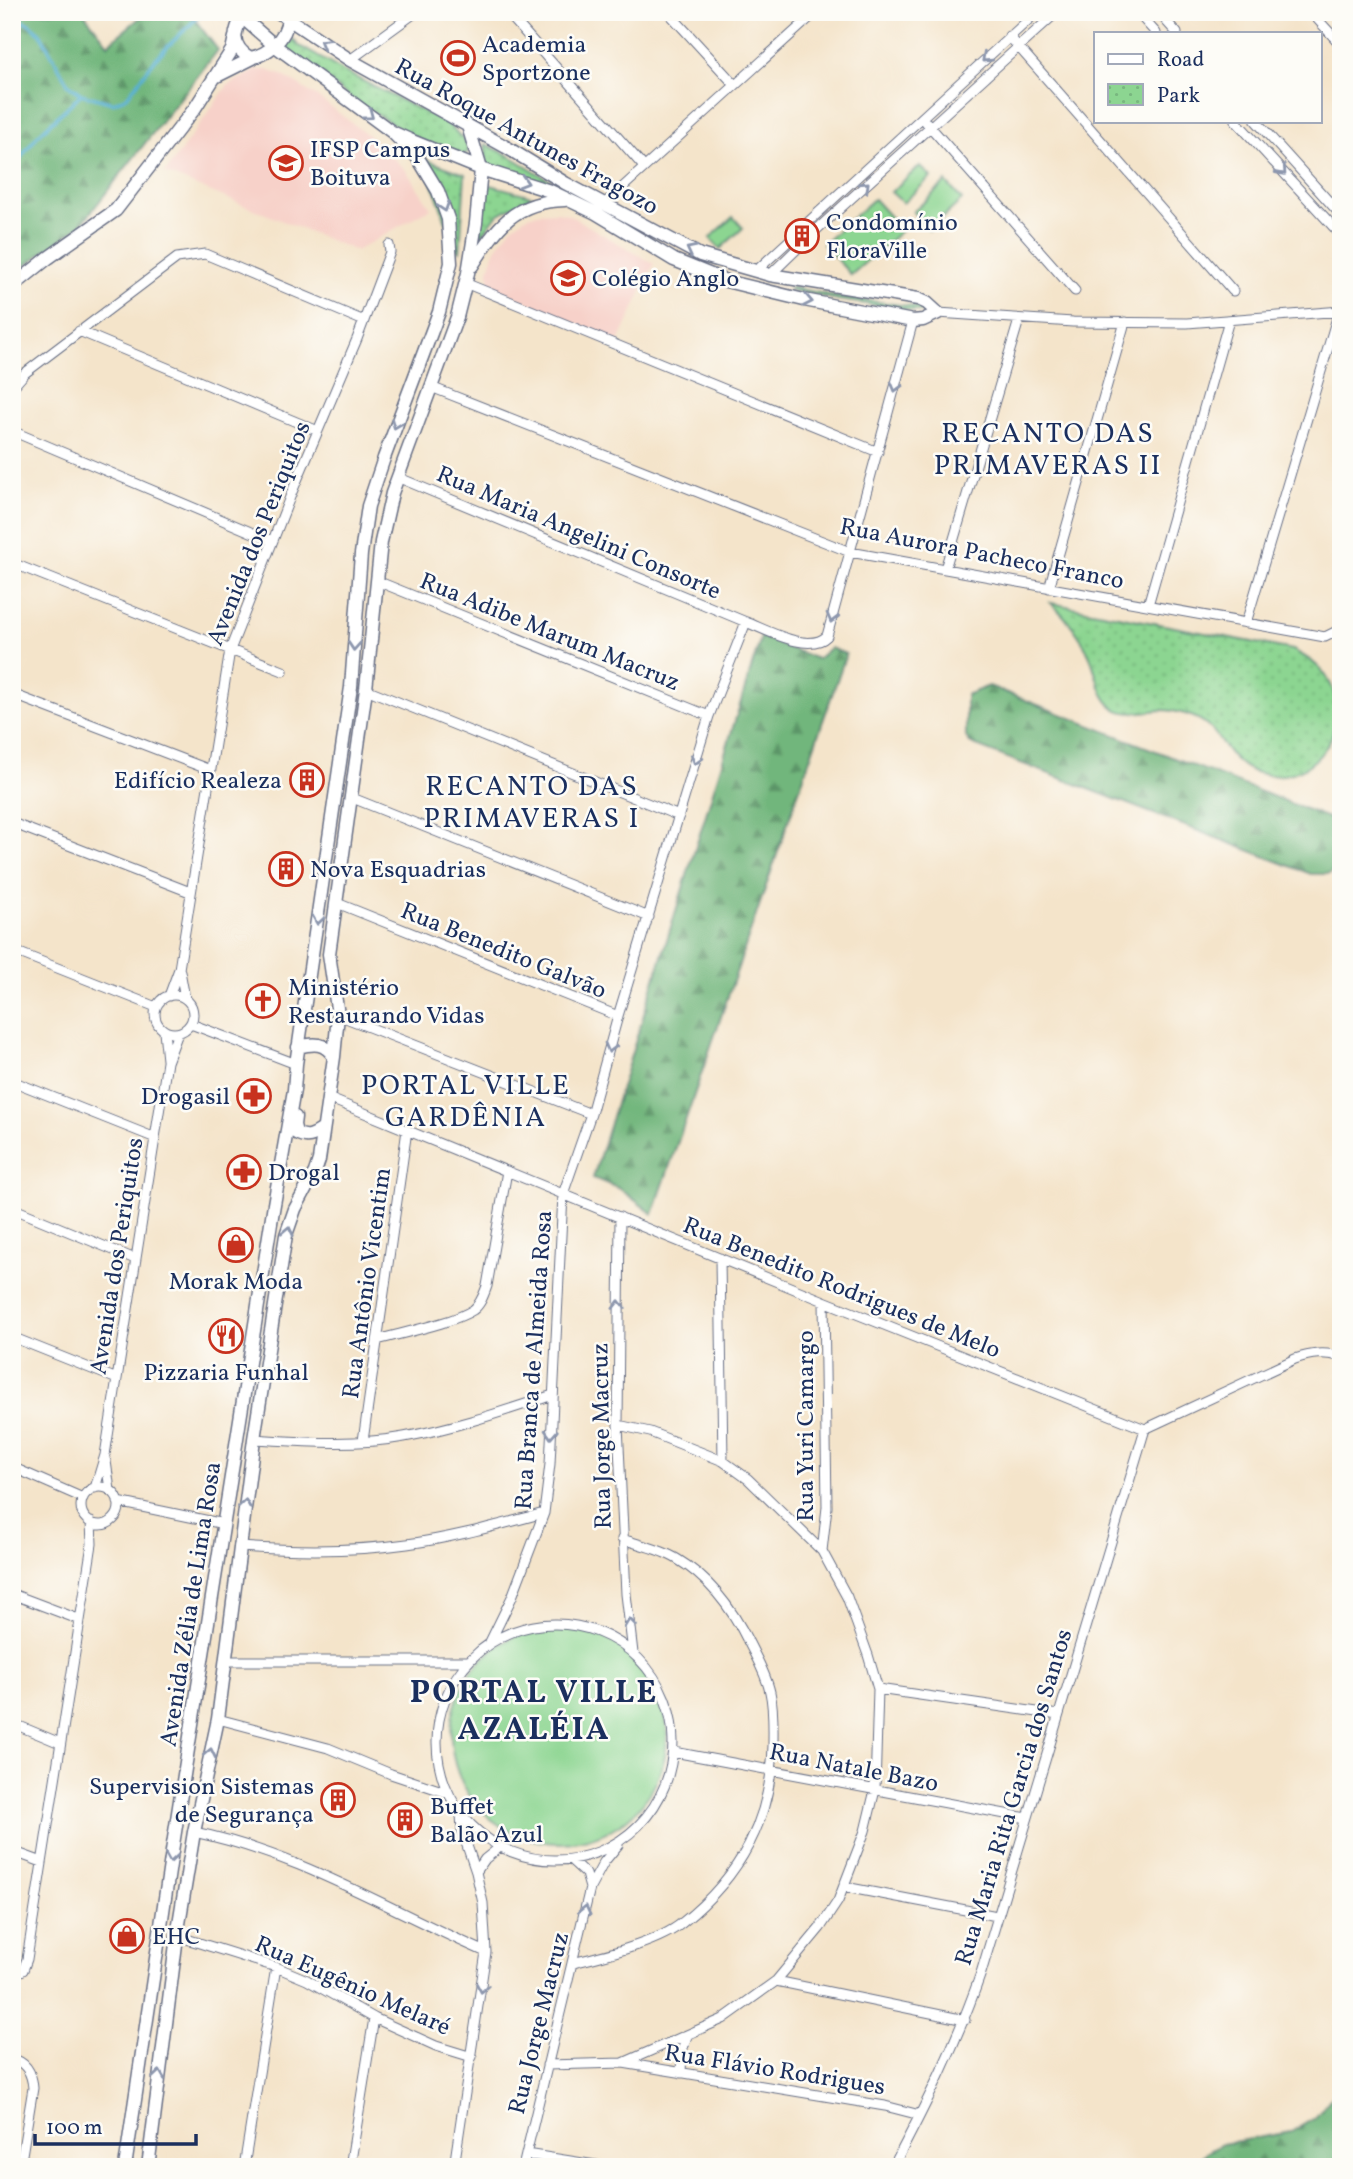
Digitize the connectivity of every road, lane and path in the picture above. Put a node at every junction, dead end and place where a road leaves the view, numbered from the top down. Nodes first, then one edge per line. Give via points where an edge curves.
1 (416, 12) edge
2 (507, 12) edge
3 (668, 12) edge
4 (816, 12) edge
5 (1037, 12) edge
6 (1057, 12) edge
7 (1137, 12) edge
8 (1158, 12) edge
9 (1311, 12) edge
10 (241, 14) edge
11 (283, 16) edge
12 (1155, 32) edge
13 (1176, 32) edge
14 (1009, 36) junction
15 (235, 37) junction
16 (274, 45) junction
17 (1341, 46) edge
18 (1020, 47) junction
19 (253, 58) junction
20 (351, 60) junction
21 (215, 78) junction
22 (735, 85) junction
23 (922, 118) junction
24 (1237, 122) edge
25 (1255, 122) edge
26 (1257, 122) edge
27 (468, 126) junction
28 (930, 126) junction
29 (1246, 131) junction
30 (392, 132) junction
31 (644, 167) junction
32 (481, 169) junction
33 (569, 200) junction
34 (831, 202) junction
35 (600, 209) junction
36 (838, 210) junction
37 (1341, 215) edge
38 (806, 224) tunnel mouth
39 (814, 232) tunnel mouth
40 (1341, 236) edge
41 (389, 245) dead end
42 (762, 275) junction
43 (467, 278) junction
44 (742, 284) junction
45 (12, 287) edge
46 (1076, 291) dead end
47 (1233, 291) dead end
48 (775, 293) junction
49 (1340, 311) edge
50 (938, 313) junction
51 (1019, 320) junction
52 (1229, 320) junction
53 (364, 321) junction
54 (913, 321) junction
55 (1125, 322) junction
56 (79, 331) junction
57 (430, 387) junction
58 (12, 388) edge
59 (12, 431) edge
60 (318, 431) junction
61 (878, 453) junction
62 (397, 477) junction
63 (272, 541) junction
64 (850, 552) junction
65 (12, 563) edge
66 (946, 569) junction
67 (377, 582) junction
68 (1049, 588) junction
69 (1148, 606) junction
70 (746, 622) junction
71 (1245, 623) junction
72 (1341, 629) edge
73 (230, 650) junction
74 (283, 671) dead end
75 (366, 689) junction
76 (12, 694) edge
77 (709, 716) junction
78 (210, 770) junction
79 (350, 797) junction
80 (678, 816) junction
81 (12, 823) edge
82 (190, 892) junction
83 (337, 903) junction
84 (649, 917) junction
85 (12, 950) edge
86 (179, 969) junction
87 (169, 996) junction
88 (185, 998) junction
89 (156, 1007) junction
90 (338, 1014) junction
91 (618, 1016) junction
92 (191, 1024) junction
93 (164, 1031) junction
94 (178, 1033) junction
95 (298, 1047) junction
96 (334, 1057) junction
97 (167, 1062) junction
98 (296, 1064) junction
99 (12, 1081) edge
100 (294, 1090) junction
101 (328, 1098) junction
102 (591, 1115) junction
103 (323, 1129) junction
104 (407, 1130) junction
105 (153, 1137) junction
106 (507, 1171) junction
107 (563, 1194) junction
108 (12, 1208) edge
109 (620, 1217) junction
110 (720, 1258) junction
111 (135, 1259) junction
112 (824, 1301) junction
113 (12, 1337) edge
114 (377, 1340) junction
115 (1341, 1357) edge
116 (117, 1379) junction
117 (553, 1395) junction
118 (618, 1425) junction
119 (1145, 1429) junction
120 (254, 1439) junction
121 (363, 1441) junction
122 (105, 1455) junction
123 (723, 1461) junction
124 (12, 1467) edge
125 (95, 1488) junction
126 (110, 1490) junction
127 (83, 1498) junction
128 (118, 1502) junction
129 (544, 1513) junction
130 (90, 1522) junction
131 (101, 1524) junction
132 (224, 1524) junction
133 (622, 1539) junction
134 (92, 1544) junction
135 (239, 1547) junction
136 (822, 1551) junction
137 (12, 1594) edge
138 (78, 1619) junction
139 (521, 1629) joint
140 (489, 1644) junction
141 (633, 1653) junction
142 (225, 1661) junction
143 (469, 1661) junction
144 (877, 1689) junction
145 (1058, 1715) junction
146 (218, 1719) junction
147 (12, 1723) edge
148 (61, 1743) junction
149 (674, 1752) junction
150 (772, 1771) junction
151 (875, 1790) junction
152 (448, 1793) junction
153 (461, 1814) junction
154 (1027, 1818) junction
155 (194, 1832) junction
156 (621, 1841) junction
157 (500, 1847) junction
158 (12, 1851) edge
159 (571, 1860) junction
160 (42, 1862) junction
161 (476, 1872) junction
162 (845, 1887) junction
163 (590, 1888) junction
164 (997, 1916) junction
165 (177, 1936) junction
166 (486, 1952) junction
167 (573, 1963) junction
168 (276, 1967) junction
169 (14, 1976) edge
170 (776, 1981) junction
171 (374, 2018) junction
172 (964, 2020) junction
173 (687, 2036) junction
174 (472, 2057) junction
175 (15, 2060) edge
176 (622, 2063) junction
177 (547, 2065) junction
178 (681, 2074) junction
179 (920, 2115) junction
180 (526, 2154) junction
181 (18, 2161) edge
182 (125, 2167) edge
183 (148, 2167) edge
184 (244, 2167) edge
185 (350, 2167) edge
186 (454, 2167) edge
187 (523, 2167) edge
188 (608, 2167) edge
189 (893, 2167) edge

1 - 20 street
2 - 31 street
3 - 22 street
4 - 22 street
5 - 14 street
6 - 18 street
7 - 12 street
8 - 13 street
9 - 17 street
10 - 15 main road
10 - 16 main road, Rua Roque Antunes Fragozo
11 - 16 main road via 285,33
20 -> 11 main road, Rua Roque Antunes Fragozo
14 - 18 street
14 -> 23 street
15 - 19 main road via 241,52
15 - 21 main road
16 - 19 main road
16 -> 30 main road, Rua Roque Antunes Fragozo
18 - 28 street
18 - 47 street
19 - 21 main road
20 - 27 main road, Rua Roque Antunes Fragozo
21 - 45 main road via 116,210
22 - 31 street
23 - 28 street
23 - 34 street
24 - 29 street
25 - 29 street
26 - 37 street
27 - 32 main road, Avenida Zélia de Lima Rosa
27 - 35 main road, Rua Roque Antunes Fragozo
36 -> 28 street
28 - 46 street
29 -> 40 street
30 - 32 main road, Rua Roque Antunes Fragozo
30 -> 95 main road, Avenida Zélia de Lima Rosa via 418,158 436,186 448,219 451,262 439,312 368,506 351,687
31 - 35 street
32 -> 33 main road, Rua Roque Antunes Fragozo
32 - 43 main road, Avenida Zélia de Lima Rosa
33 - 35 main road, Rua Roque Antunes Fragozo
33 - 43 main road, Avenida Zélia de Lima Rosa via 543,201 514,214 492,236
34 - 36 street
34 - 38 street
42 -> 35 main road, Rua Roque Antunes Fragozo via 700,255
35 - 44 main road, Rua Roque Antunes Fragozo via 674,260
36 - 39 street
41 - 53 street, Avenida dos Periquitos
42 - 42 street via 799,246 791,238
42 - 44 main road, Rua Roque Antunes Fragozo
42 - 48 main road, Rua Roque Antunes Fragozo
42 - 50 main road via 918,299
43 - 57 main road, Avenida Zélia de Lima Rosa
43 - 61 street
44 - 48 main road, Rua Roque Antunes Fragozo
48 -> 54 main road, Rua Roque Antunes Fragozo
49 - 52 street, Rua Roque Antunes Fragozo
49 - 71 street
50 - 51 street, Rua Roque Antunes Fragozo
50 - 54 main road, Rua Roque Antunes Fragozo
51 - 55 street, Rua Roque Antunes Fragozo
51 - 66 street
52 - 55 street, Rua Roque Antunes Fragozo
52 - 69 street
53 - 56 street via 205,254 177,258
53 - 60 street, Avenida dos Periquitos
54 -> 61 street
55 - 68 street
56 - 58 street
56 - 60 street
57 - 62 main road, Avenida Zélia de Lima Rosa
57 - 64 street, Rua Aurora Pacheco Franco
59 - 63 street
60 - 63 street, Avenida dos Periquitos
61 - 64 street
62 - 67 main road, Avenida Zélia de Lima Rosa via 380,542
62 - 70 street, Rua Maria Angelini Consorte
63 - 73 street, Avenida dos Periquitos
64 - 66 street, Rua Aurora Pacheco Franco
64 -> 70 street, Rua Maria Angelini Consorte via 823,640 802,643
65 - 73 street
66 - 68 street, Rua Aurora Pacheco Franco
67 - 75 main road, Avenida Zélia de Lima Rosa
67 - 77 street, Rua Adibe Marum Macruz
68 - 69 street, Rua Aurora Pacheco Franco
69 - 71 street, Rua Aurora Pacheco Franco
70 - 77 street, Rua Branca de Almeida Rosa
71 - 72 street, Rua Aurora Pacheco Franco via 1325,637
73 - 74 street
73 - 78 street, Avenida dos Periquitos
75 - 79 main road, Avenida Zélia de Lima Rosa
75 - 80 street
76 - 78 street
77 -> 80 street, Rua Branca de Almeida Rosa
78 - 82 street, Avenida dos Periquitos
79 - 83 main road, Avenida Zélia de Lima Rosa
79 - 84 street
80 - 84 street, Rua Branca de Almeida Rosa
81 - 82 street
82 - 86 street, Avenida dos Periquitos
83 - 90 main road, Avenida Zélia de Lima Rosa via 329,954
83 - 91 street, Rua Benedito Galvão
84 - 91 street, Rua Branca de Almeida Rosa
85 - 89 street
86 - 87 street
86 - 88 street
87 - 88 street
87 - 89 street
88 - 92 street via 192,1007
89 - 93 street via 156,1020
90 - 96 main road, Avenida Zélia de Lima Rosa
90 - 102 street
91 -> 102 street, Rua Branca de Almeida Rosa
92 - 94 street
92 - 98 street
93 - 94 street
93 - 97 street
94 - 97 street
95 - 96 main road via 323,1045
95 - 98 main road, Avenida Zélia de Lima Rosa
96 - 101 main road, Avenida Zélia de Lima Rosa
97 - 105 street, Avenida dos Periquitos
98 - 100 main road, Avenida Zélia de Lima Rosa
99 - 105 street
100 - 103 main road, Avenida Zélia de Lima Rosa via 296,1133 308,1137
100 - 132 main road, Avenida Zélia de Lima Rosa
101 - 103 main road, Avenida Zélia de Lima Rosa
101 - 104 street, Rua Benedito Rodrigues de Melo
102 - 107 street, Rua Branca de Almeida Rosa
120 -> 103 main road, Avenida Zélia de Lima Rosa via 286,1235 315,1172
104 - 106 street, Rua Benedito Rodrigues de Melo
104 - 114 street, Rua Antônio Vicentim
105 - 111 street, Avenida dos Periquitos
106 - 107 street, Rua Benedito Rodrigues de Melo
106 - 114 street via 481,1301 473,1310 440,1323
107 - 109 street, Rua Benedito Rodrigues de Melo
107 - 117 street, Rua Branca de Almeida Rosa
108 - 111 street
109 - 110 street, Rua Benedito Rodrigues de Melo
118 -> 109 street, Rua Jorge Macruz
110 - 112 street, Rua Benedito Rodrigues de Melo
110 - 123 street
111 - 116 street, Avenida dos Periquitos
112 - 119 street, Rua Benedito Rodrigues de Melo
112 - 136 street, Rua Yuri Camargo via 827,1507
113 - 116 street
114 - 121 street, Rua Antônio Vicentim
115 - 119 street via 1328,1353 1295,1359
116 - 122 street, Avenida dos Periquitos
117 - 121 street via 471,1421
117 -> 129 street, Rua Branca de Almeida Rosa
118 - 123 street via 650,1432
118 - 133 street, Rua Jorge Macruz
119 - 145 street, Rua Maria Rita Garcia dos Santos
120 - 121 street
135 -> 120 main road, Avenida Zélia de Lima Rosa
122 - 125 street
122 - 126 street
123 - 136 street
124 - 127 street
125 - 126 street
125 - 127 street
126 - 128 street
127 - 130 street via 82,1509
128 - 131 street via 117,1514
128 - 132 street
129 - 135 street via 406,1545 349,1550
129 - 140 street, Rua Branca de Almeida Rosa
130 - 131 street
130 - 134 street
131 - 134 street
132 -> 182 main road, Avenida Zélia de Lima Rosa
141 -> 133 street, Rua Jorge Macruz
133 - 150 street via 677,1558 711,1585 741,1626 771,1693
134 - 138 street
135 - 142 main road, Avenida Zélia de Lima Rosa
136 - 144 street via 847,1597
137 - 138 street
138 - 148 street
139 - 140 street, Rua Branca de Almeida Rosa
139 - 141 street, Rua Jorge Macruz via 550,1624 580,1627 608,1636
140 - 143 street, Rua Branca de Almeida Rosa
141 - 149 street, Rua Jorge Macruz via 665,1698
142 - 143 street
142 - 146 main road, Avenida Zélia de Lima Rosa
143 - 152 street, Rua Branca de Almeida Rosa via 443,1704 436,1737
144 - 145 street
144 - 151 street
145 - 154 street, Rua Maria Rita Garcia dos Santos
146 - 152 street via 328,1748
155 -> 146 main road, Avenida Zélia de Lima Rosa
147 - 148 street
148 - 160 street
149 - 150 street, Rua Natale Bazo
149 - 156 street, Rua Jorge Macruz via 666,1787 648,1817
150 - 151 street, Rua Natale Bazo
150 - 167 street via 758,1828 746,1854 717,1891 680,1925 636,1945
151 - 154 street, Rua Natale Bazo
151 - 162 street
152 - 153 street, Rua Branca de Almeida Rosa
153 - 157 street, Rua Branca de Almeida Rosa
153 - 161 street, Rua Branca de Almeida Rosa
154 - 164 street, Rua Maria Rita Garcia dos Santos
155 - 165 main road, Avenida Zélia de Lima Rosa
155 - 166 street via 294,1861
156 - 159 street, Rua Jorge Macruz
156 - 163 street, Rua Jorge Macruz
157 - 159 street via 534,1859
157 - 161 street
158 - 160 street
159 - 163 street via 586,1874
160 - 169 street via 27,1959 23,1970
161 - 166 street, Rua Branca de Almeida Rosa
162 - 164 street
162 - 170 street via 820,1928
167 -> 163 street, Rua Jorge Macruz
164 - 172 street, Rua Maria Rita Garcia dos Santos
165 - 168 street, Rua Eugênio Melaré
183 -> 165 main road, Avenida Zélia de Lima Rosa
166 -> 174 street, Rua Branca de Almeida Rosa
167 - 177 street, Rua Jorge Macruz
168 - 171 street, Rua Eugênio Melaré
168 - 184 street
170 - 172 street
170 - 173 street via 723,2019
171 - 174 street, Rua Eugênio Melaré
171 - 185 street
172 - 179 street, Rua Maria Rita Garcia dos Santos
173 - 176 street
173 - 178 street
174 - 186 street, Rua Branca de Almeida Rosa
175 - 181 street via 27,2067 33,2088
176 - 177 street
176 - 178 street, Rua Flávio Rodrigues
177 - 180 street, Rua Jorge Macruz
178 - 179 street, Rua Flávio Rodrigues
179 - 189 street, Rua Maria Rita Garcia dos Santos
180 - 187 street, Rua Jorge Macruz
180 - 188 street

